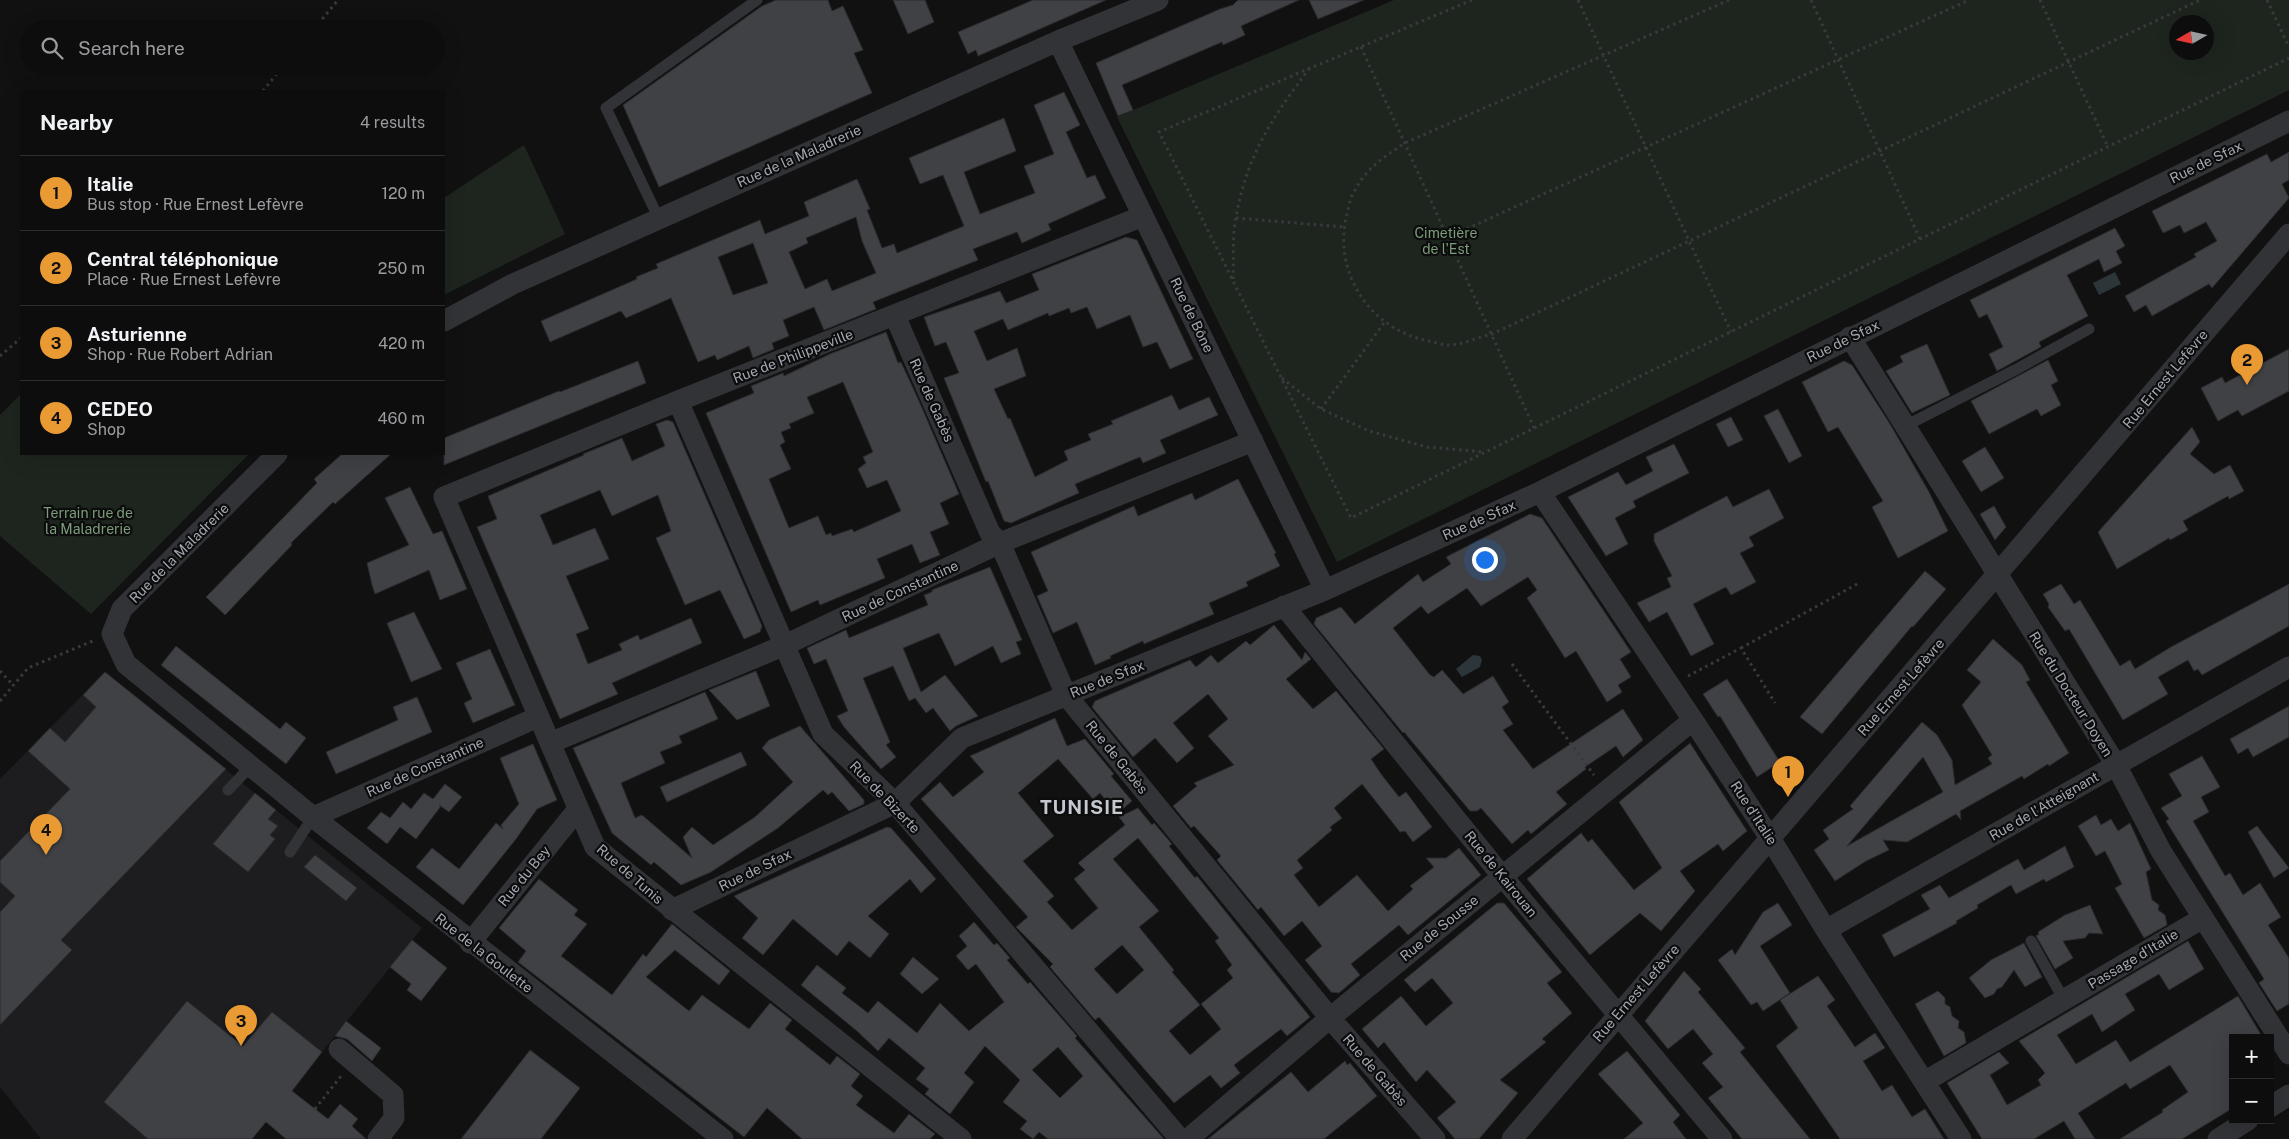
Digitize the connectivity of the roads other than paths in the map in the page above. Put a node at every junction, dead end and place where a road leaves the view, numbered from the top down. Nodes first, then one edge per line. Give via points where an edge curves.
1 (757, 0) edge
2 (1158, 0) edge
3 (1058, 41) junction
4 (2289, 121) edge
5 (1143, 216) junction
6 (659, 219) junction
7 (2289, 234) edge
8 (895, 316) junction
9 (445, 320) edge
10 (2089, 329) dead end
11 (1850, 337) junction
12 (678, 402) junction
13 (1905, 426) junction
14 (1252, 441) junction
15 (275, 455) edge
16 (1540, 492) junction
17 (444, 497) joint
18 (1000, 543) junction
19 (1998, 575) junction
20 (1325, 590) junction
21 (1284, 606) junction
22 (785, 645) junction
23 (126, 664) joint
24 (2289, 667) edge
25 (1066, 695) junction
26 (538, 717) junction
27 (1693, 720) junction
28 (550, 744) junction
29 (250, 766) junction
30 (2116, 766) junction
31 (228, 790) dead end
32 (895, 803) junction
33 (578, 809) junction
34 (312, 818) junction
35 (1770, 838) junction
36 (290, 852) dead end
37 (1502, 876) junction
38 (672, 910) junction
39 (2203, 918) junction
40 (1826, 930) junction
41 (2030, 941) dead end
42 (470, 943) junction
43 (2064, 1000) junction
44 (1618, 1014) junction
45 (1330, 1018) junction
46 (339, 1049) dead end
47 (2289, 1054) edge
48 (1924, 1082) junction
49 (2289, 1095) edge
50 (2274, 1104) edge
51 (2242, 1124) edge
52 (720, 1138) edge
53 (378, 1139) edge
54 (962, 1139) edge
55 (1180, 1139) edge
56 (1188, 1139) edge
57 (1435, 1139) edge
58 (1512, 1139) edge
59 (1722, 1139) edge
60 (1961, 1139) edge
61 (2218, 1139) edge

1 - 6 lane via 606,108
2 - 3 street, Rue de la Maladrerie
3 - 5 street, Rue de Bône
3 - 6 street, Rue de la Maladrerie
4 - 11 street, Rue de Sfax
5 - 8 street, Rue de Philippeville
5 - 14 street, Rue de Bône
6 - 9 street, Rue de la Maladrerie via 513,284
7 - 19 street, Rue Ernest Lefèvre
8 - 12 street, Rue de Philippeville
8 - 18 street, Rue de Gabès via 990,533
10 - 13 lane
11 - 13 street, Rue du Docteur Doyen
11 - 16 street, Rue de Sfax
12 - 17 street, Rue de Philippeville
12 - 22 street, Rue de Bizerte
13 - 19 street, Rue du Docteur Doyen
14 - 18 street, Rue de Constantine
14 - 20 street, Rue de Bône
15 - 23 street, Rue de la Maladrerie via 122,609 112,634
16 - 20 street, Rue de Sfax
16 - 27 street, Rue d'Italie
17 - 26 street, Rue de Tunis
18 - 22 street, Rue de Constantine
18 - 25 street, Rue de Gabès
19 - 30 street, Rue du Docteur Doyen
19 - 35 street, Rue Ernest Lefèvre
20 - 21 street, Rue de Sfax
21 - 25 street, Rue de Sfax
21 - 37 street, Rue de Kairouan
22 - 28 street, Rue de Constantine
22 - 32 street, Rue de Bizerte via 823,734
23 - 29 street, Rue de la Goulette
24 - 30 street, Rue de l'Atteignant
25 - 32 street, Rue de Sfax via 962,738
25 - 45 street, Rue de Gabès
26 - 28 street, Rue de Tunis
26 - 34 street, Rue de Constantine
27 - 35 street, Rue d'Italie
27 - 37 street, Rue de Sousse
28 - 33 street, Rue de Tunis
29 - 31 lane
29 - 34 street, Rue de la Goulette
30 - 39 street, Rue du Docteur Doyen via 2161,851
30 - 40 street, Rue de l'Atteignant
32 - 38 street, Rue de Sfax
32 - 55 street, Rue de Bizerte
33 - 38 street, Rue de Tunis via 595,848
33 - 42 street, Rue du Bey
34 - 36 lane
34 - 42 street, Rue de la Goulette
35 - 40 street, Rue d'Italie
35 - 44 street, Rue Ernest Lefèvre
37 - 44 street, Rue de Kairouan
37 - 45 street, Rue de Sousse
38 - 54 street, Rue de Tunis
39 - 43 street, Passage d'Italie
39 - 47 street, Rue du Docteur Doyen
40 - 48 street, Rue d'Italie
41 - 43 lane
42 - 52 street, Rue de la Goulette
43 - 48 street, Passage d'Italie
44 - 58 street, Rue Ernest Lefèvre
44 - 59 street, Rue de Kairouan
45 - 56 street, Rue de Sousse
45 - 57 street, Rue de Gabès
46 - 53 street via 393,1095 394,1118
48 - 60 street, Rue d'Italie
49 - 50 street
51 - 61 street

